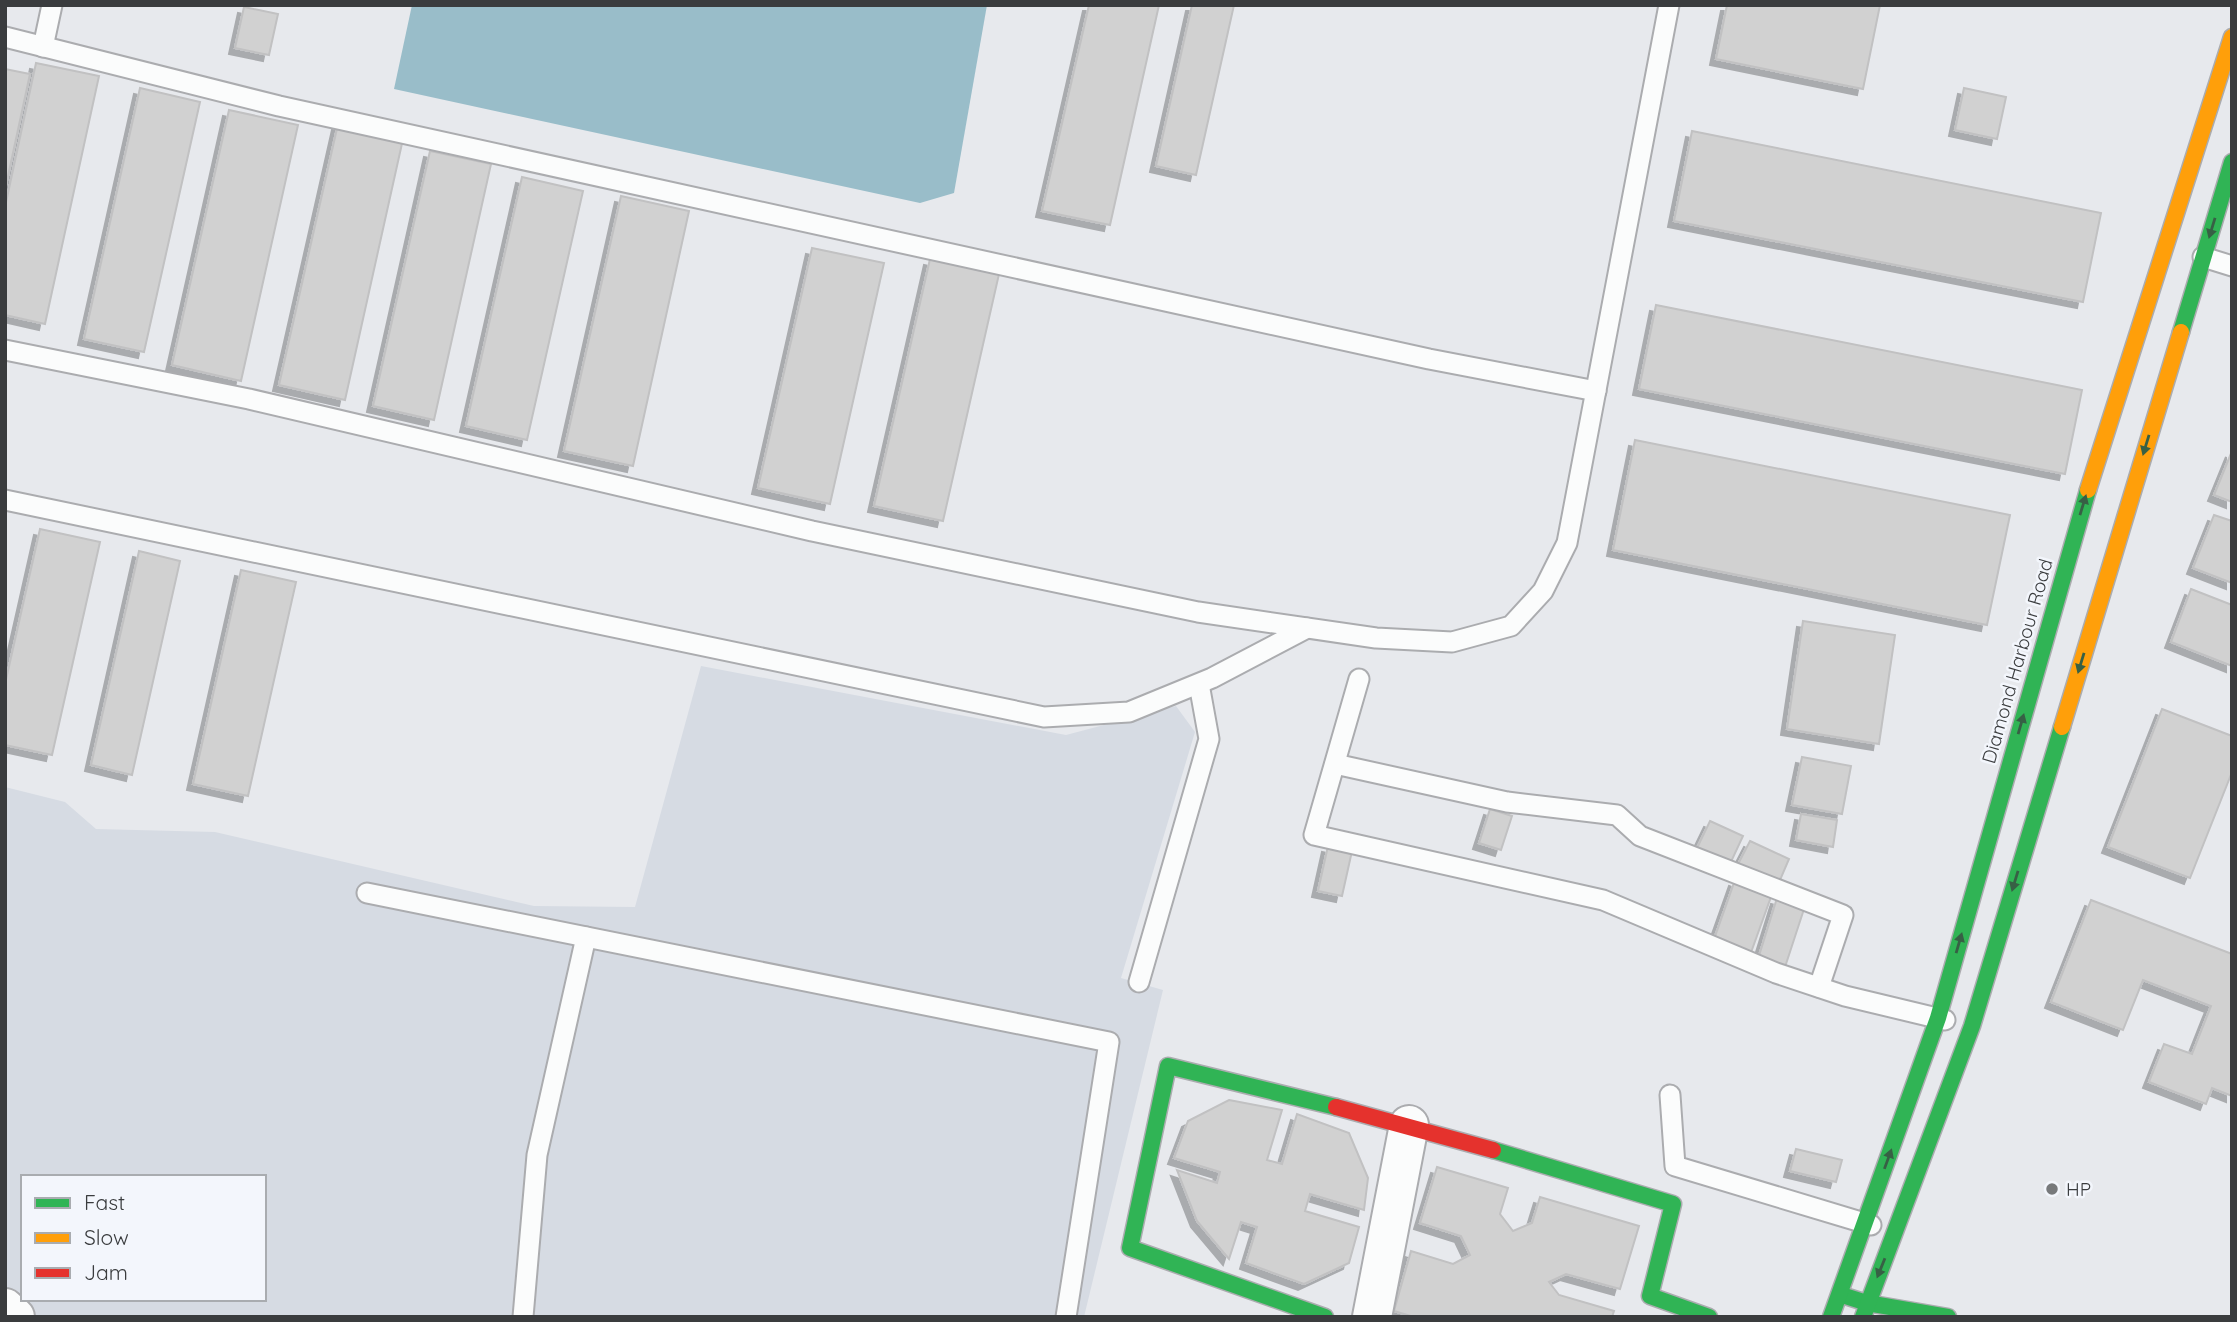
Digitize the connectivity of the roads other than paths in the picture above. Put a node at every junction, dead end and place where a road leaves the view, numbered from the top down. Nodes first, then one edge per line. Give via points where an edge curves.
1 (52, 5) edge
2 (1669, 5) edge
3 (5, 37) edge
4 (2232, 37) edge
5 (43, 47) junction
6 (2232, 162) edge
7 (2203, 257) junction
8 (2232, 266) edge
9 (5, 350) edge
10 (1596, 391) junction
11 (5, 500) edge
12 (1307, 628) junction
13 (1359, 679) dead end
14 (1199, 684) junction
15 (1335, 764) junction
16 (367, 893) dead end
17 (586, 937) junction
18 (1139, 982) dead end
19 (1819, 988) junction
20 (1938, 1018) junction
21 (1972, 1026) junction
22 (1670, 1095) dead end
23 (1409, 1125) junction
24 (1865, 1223) junction
25 (1895, 1232) junction
26 (1839, 1294) junction
27 (5, 1308) edge
28 (1865, 1310) edge
29 (15, 1317) edge
30 (523, 1317) edge
31 (1066, 1317) edge
32 (1325, 1317) edge
33 (1372, 1317) edge
34 (1709, 1317) edge
35 (1831, 1317) edge
36 (1948, 1317) edge

1 - 5 lane
2 - 10 lane
3 - 5 lane
20 -> 4 main road, Diamond Harbour Road via 2080,514
5 - 10 lane via 279,106 1429,359
6 -> 7 main road
7 - 8 lane
7 -> 21 main road
9 - 12 lane via 249,399 812,531 1198,612
10 - 12 lane via 1567,543 1543,591 1511,626 1452,642
11 - 14 lane via 1044,717 1129,712
12 - 14 lane
13 - 15 lane
14 - 18 lane via 1209,739
15 - 19 lane via 1314,835 1603,900
15 - 19 lane via 1507,802 1616,815 1640,836 1843,915
16 - 17 lane
17 - 30 lane via 537,1155
17 - 31 lane via 1109,1042
19 - 20 lane
20 - 21 lane
24 -> 20 main road, Diamond Harbour Road
21 - 25 main road
22 - 24 lane via 1675,1166
23 - 32 main road via 1168,1066 1130,1248
23 - 33 street
23 - 34 main road via 1673,1204 1650,1296
24 - 25 lane
24 - 26 main road, Diamond Harbour Road
25 -> 28 main road
26 - 28 main road
26 - 35 main road, Diamond Harbour Road
27 - 29 street
28 - 36 main road

